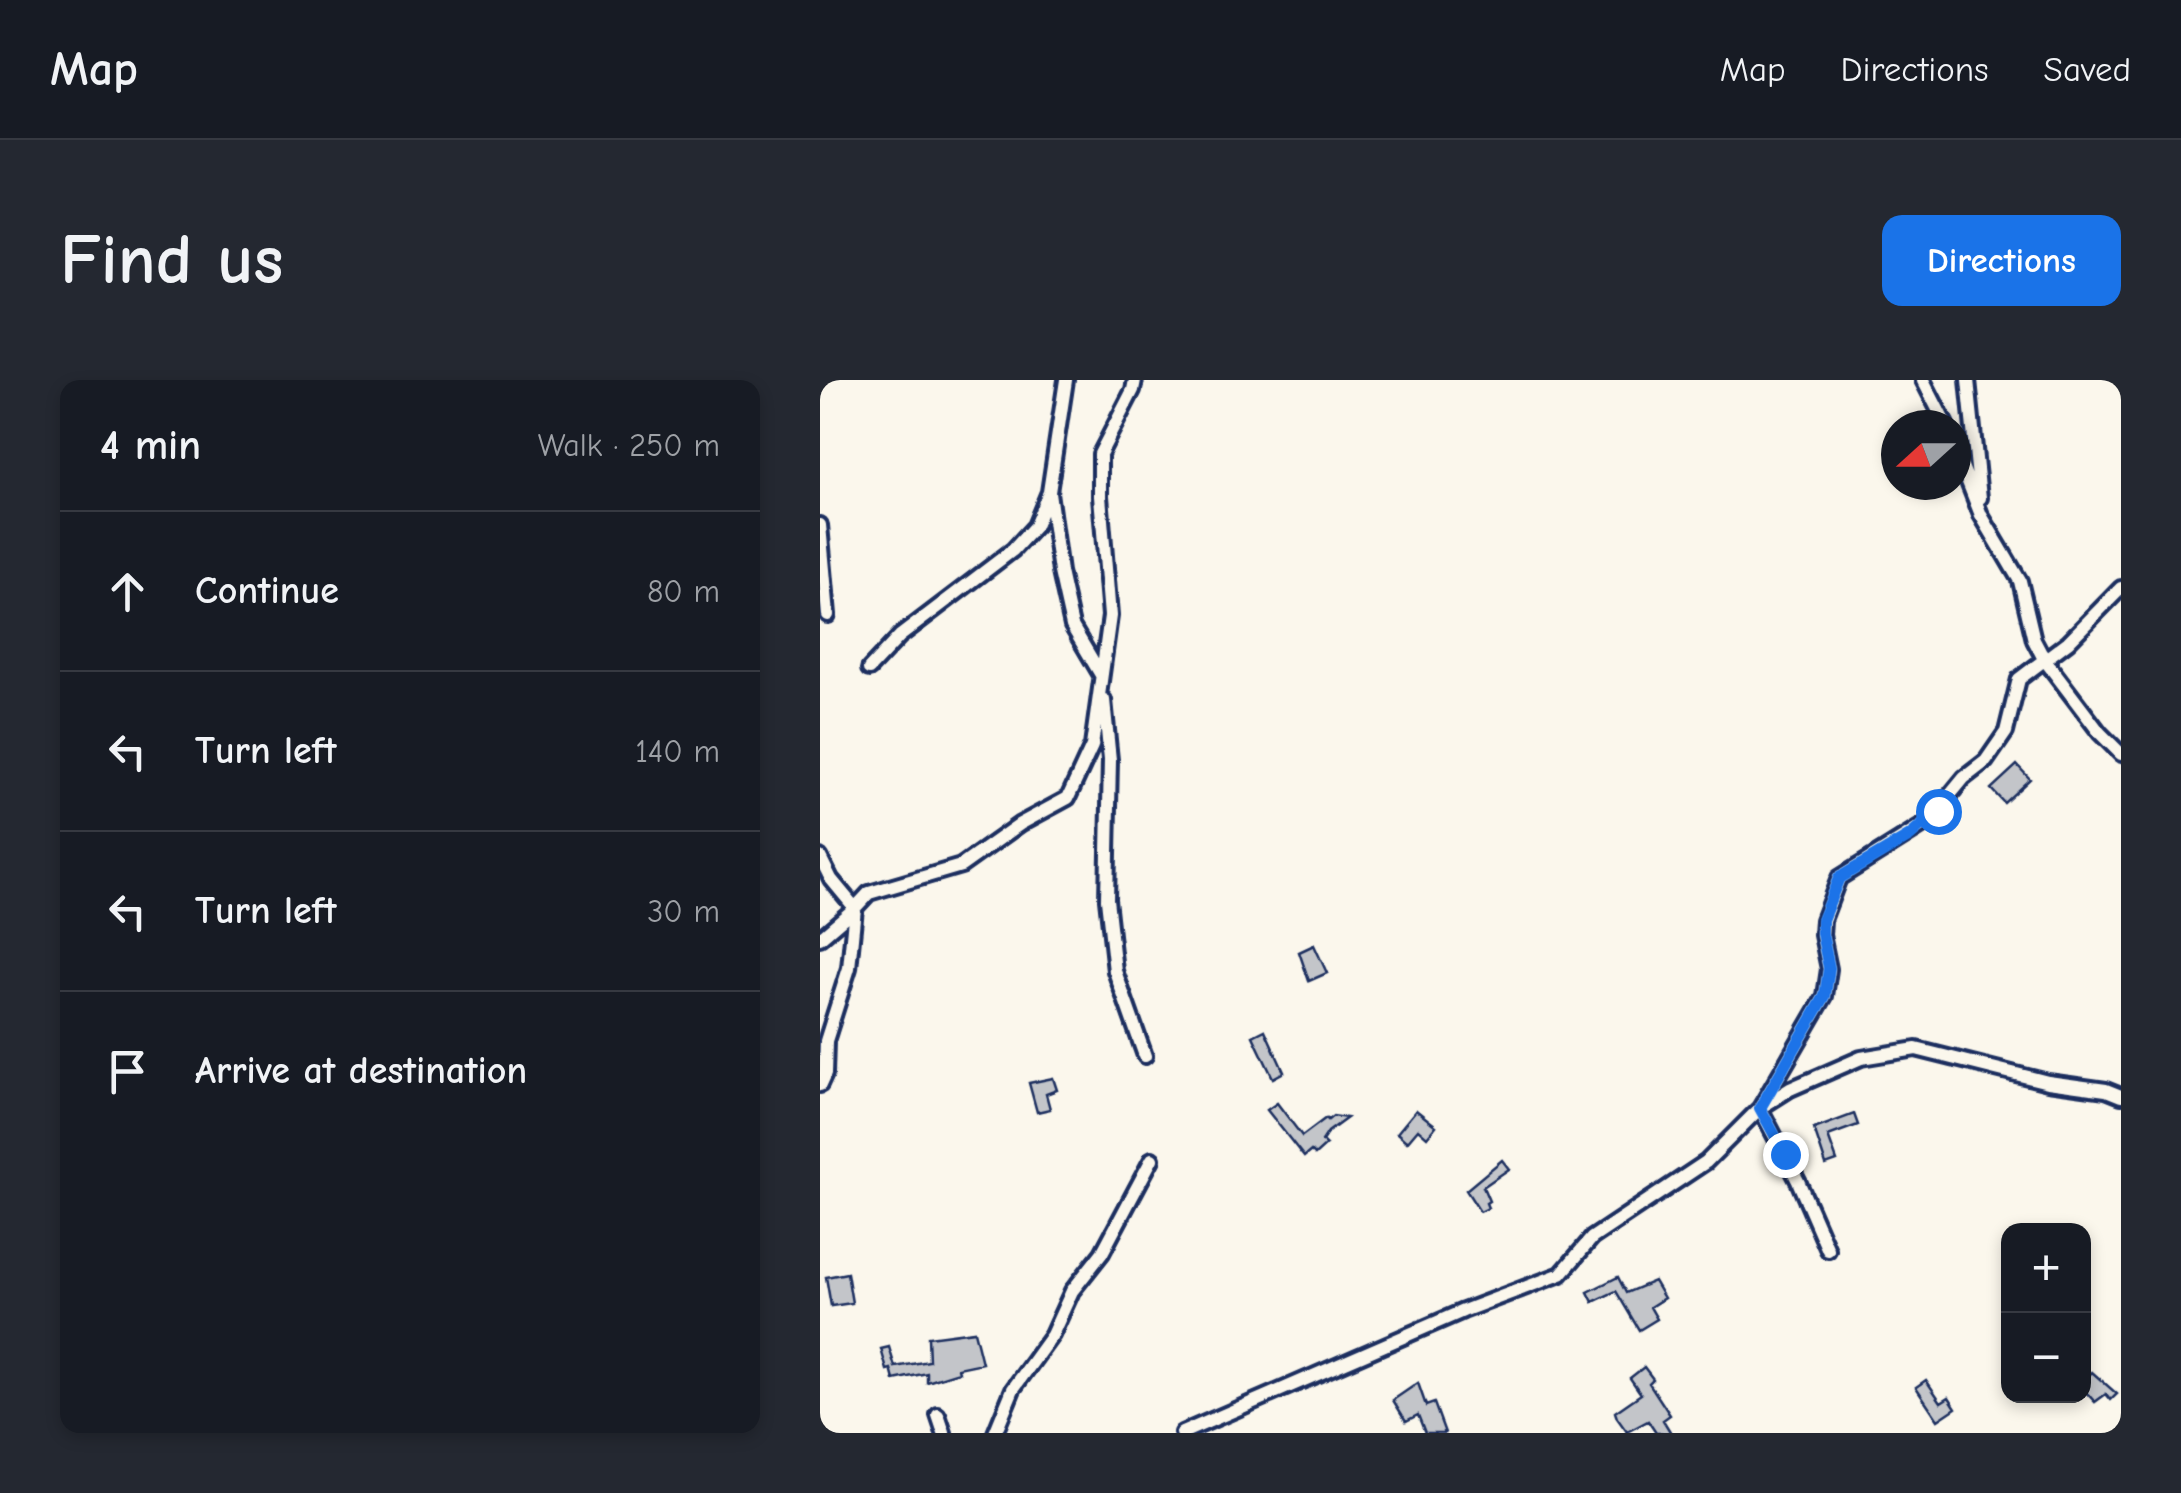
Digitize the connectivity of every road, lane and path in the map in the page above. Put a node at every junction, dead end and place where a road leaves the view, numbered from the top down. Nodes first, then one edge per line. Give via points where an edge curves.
1 (1066, 380) edge
2 (1134, 380) edge
3 (1923, 380) edge
4 (1968, 380) edge
5 (1938, 410) edge
6 (1971, 489) edge
7 (1049, 492) junction
8 (1981, 515) junction
9 (820, 525) edge
10 (2121, 588) edge
11 (828, 615) dead end
12 (2044, 659) junction
13 (868, 669) dead end
14 (1102, 676) junction
15 (2121, 754) edge
16 (820, 857) edge
17 (855, 908) junction
18 (820, 938) edge
19 (1146, 1056) dead end
20 (820, 1085) edge
21 (2121, 1096) edge
22 (1760, 1108) junction
23 (1152, 1159) dead end
24 (1828, 1250) dead end
25 (938, 1414) dead end
26 (944, 1433) edge
27 (995, 1433) edge
28 (1182, 1433) edge

1 - 7 street
2 - 14 street via 1100,454 1110,616
3 - 5 street
4 - 8 street
6 - 8 street
7 - 13 street via 1035,526 1012,550 900,636
7 - 14 street via 1072,626
8 - 12 street via 2020,581
9 - 11 street
10 - 12 street
12 - 15 street
12 - 22 street via 2020,678 2006,732 1986,761 1927,823 1839,878 1822,920 1829,968 1825,996
14 - 17 street via 1092,746 1068,798 960,866 869,892
14 - 19 street via 1115,972
16 - 17 street
17 - 18 street
17 - 20 street via 849,968
21 - 22 street via 1916,1049 1861,1058
22 - 24 street
22 - 28 street via 1706,1162 1592,1238 1562,1274
23 - 27 street via 1052,1336 1013,1389
25 - 26 street

